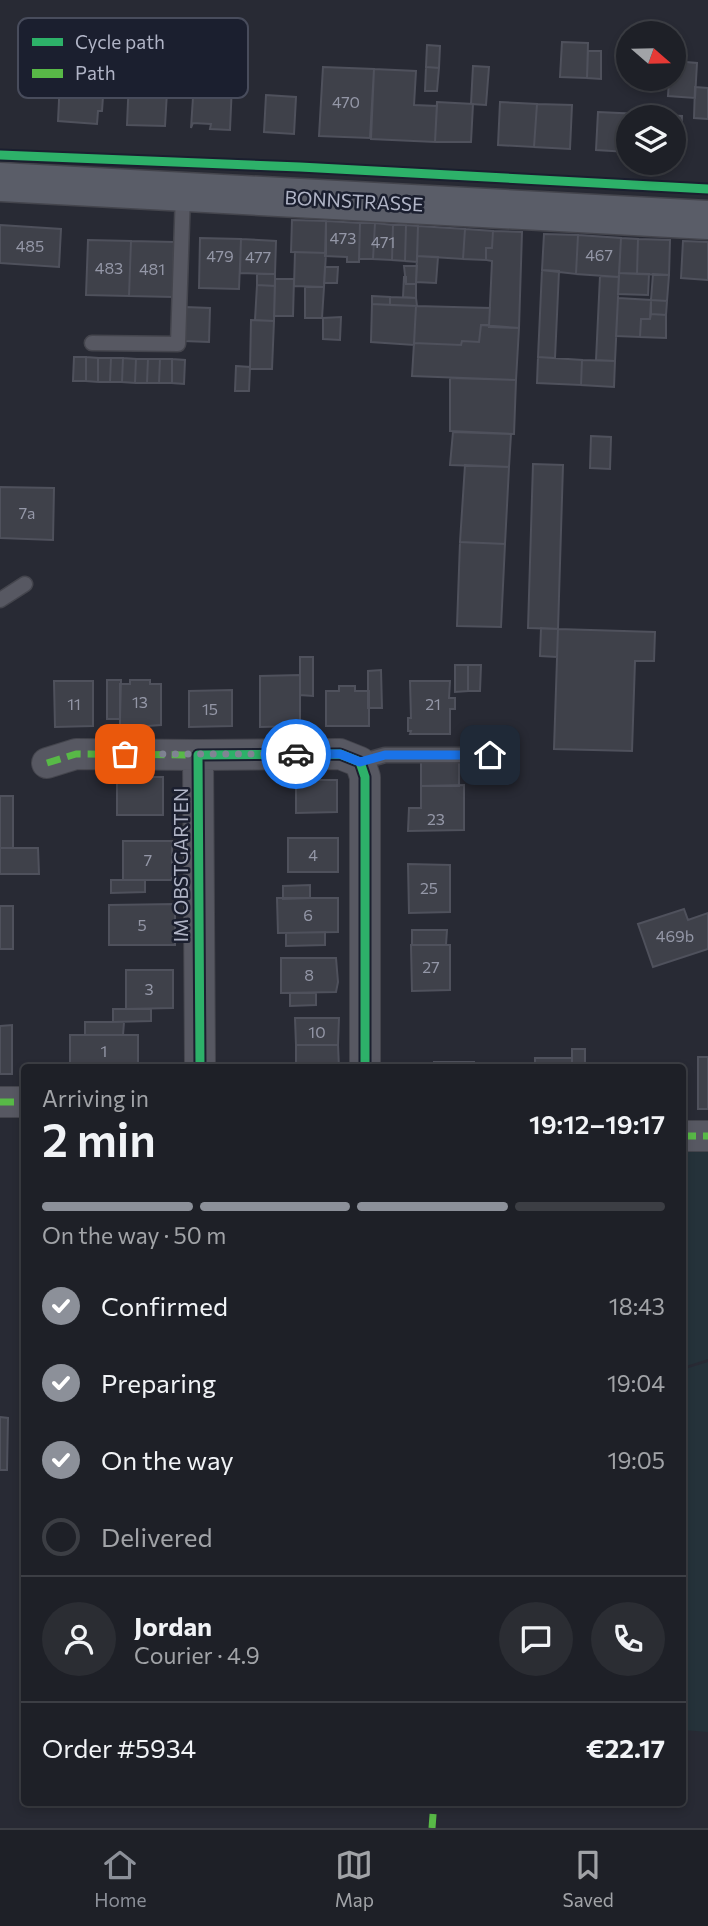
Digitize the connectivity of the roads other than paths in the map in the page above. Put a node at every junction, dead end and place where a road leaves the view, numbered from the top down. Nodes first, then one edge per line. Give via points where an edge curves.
1 (0, 182) edge
2 (183, 192) junction
3 (708, 220) edge
4 (92, 343) dead end
5 (25, 584) dead end
6 (0, 600) edge
7 (198, 755) junction
8 (490, 755) dead end
9 (360, 762) junction
10 (47, 763) dead end
11 (200, 1064) edge
12 (365, 1064) edge
13 (0, 1102) edge
14 (21, 1102) edge
15 (686, 1136) edge
16 (708, 1136) edge

1 - 2 main road, BONNSTRASSE
2 - 3 main road, BONNSTRASSE
2 - 4 lane via 178,344
5 - 6 lane
7 - 9 street via 340,754
7 - 10 street via 76,754
7 - 11 street, IM OBSTGARTEN
8 - 9 lane via 385,755
9 - 12 street via 365,777
13 - 14 street
15 - 16 street

